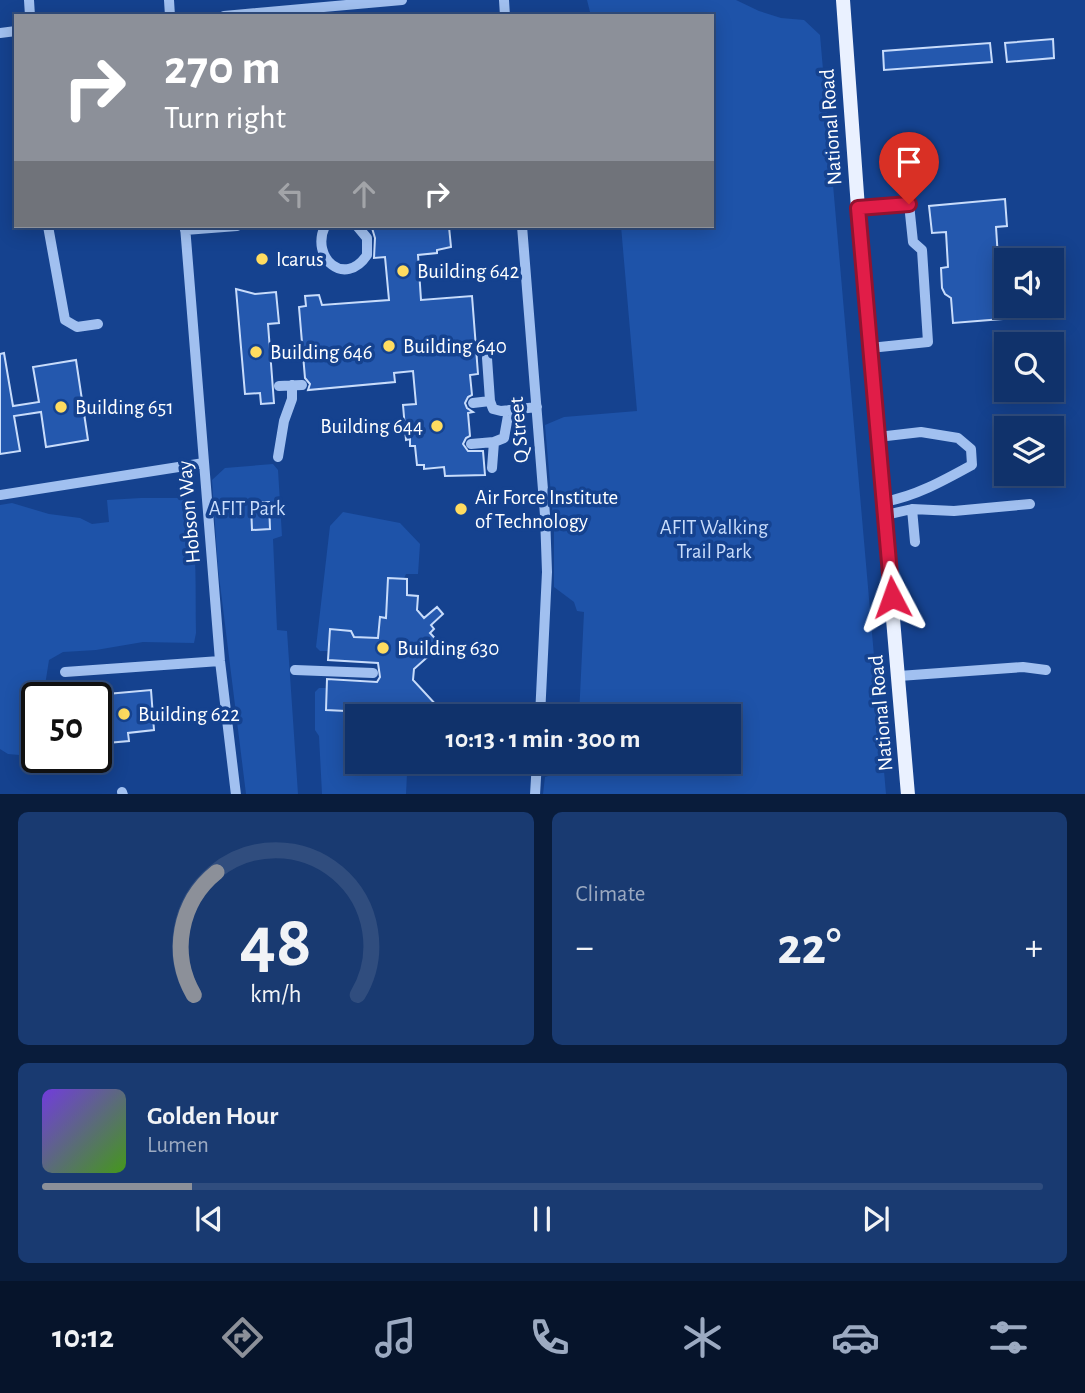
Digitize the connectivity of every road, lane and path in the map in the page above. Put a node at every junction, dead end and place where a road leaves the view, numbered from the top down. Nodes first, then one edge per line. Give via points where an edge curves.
1 (402, 0) edge
2 (843, 0) edge
3 (256, 14) edge
4 (858, 208) junction
5 (48, 228) edge
6 (185, 228) edge
7 (323, 228) edge
8 (359, 228) edge
9 (522, 228) edge
10 (98, 324) dead end
11 (870, 348) junction
12 (487, 358) dead end
13 (279, 386) dead end
14 (490, 401) junction
15 (473, 403) dead end
16 (537, 407) junction
17 (509, 410) junction
18 (878, 438) junction
19 (494, 442) junction
20 (471, 444) dead end
21 (278, 457) dead end
22 (204, 463) junction
23 (489, 463) dead end
24 (0, 495) edge
25 (1030, 504) dead end
26 (885, 508) junction
27 (912, 509) junction
28 (915, 542) dead end
29 (220, 661) junction
30 (295, 670) dead end
31 (1046, 670) dead end
32 (65, 673) dead end
33 (373, 673) dead end
34 (899, 676) junction
35 (541, 704) edge
36 (537, 774) edge
37 (236, 794) edge
38 (536, 794) edge
39 (908, 794) edge

1 - 3 street
2 - 4 main road, National Road
4 - 11 main road, National Road
4 - 11 street via 909,204 913,242 922,250 928,342
5 - 10 street via 65,320 77,327
6 - 22 street, Hobson Way
7 - 8 street via 324,256 332,266 343,269 367,255 367,238
9 - 16 street, Q Street
11 - 18 main road, National Road
12 - 14 street
13 - 21 street via 297,385
14 - 15 street
14 - 17 street via 496,410
16 - 17 street
16 - 35 street, Q Street via 547,561
17 - 19 street via 505,435
18 - 26 main road, National Road
18 - 26 street via 921,432 958,438 971,449 972,465
19 - 20 street
19 - 23 street
22 - 24 street
22 - 29 street, Hobson Way
25 - 27 street via 954,511
26 - 27 street
26 - 34 main road, National Road
27 - 28 street
29 - 32 street
29 - 37 street, Hobson Way
30 - 33 street
31 - 34 street via 1023,667
34 - 39 main road, National Road
36 - 38 street

